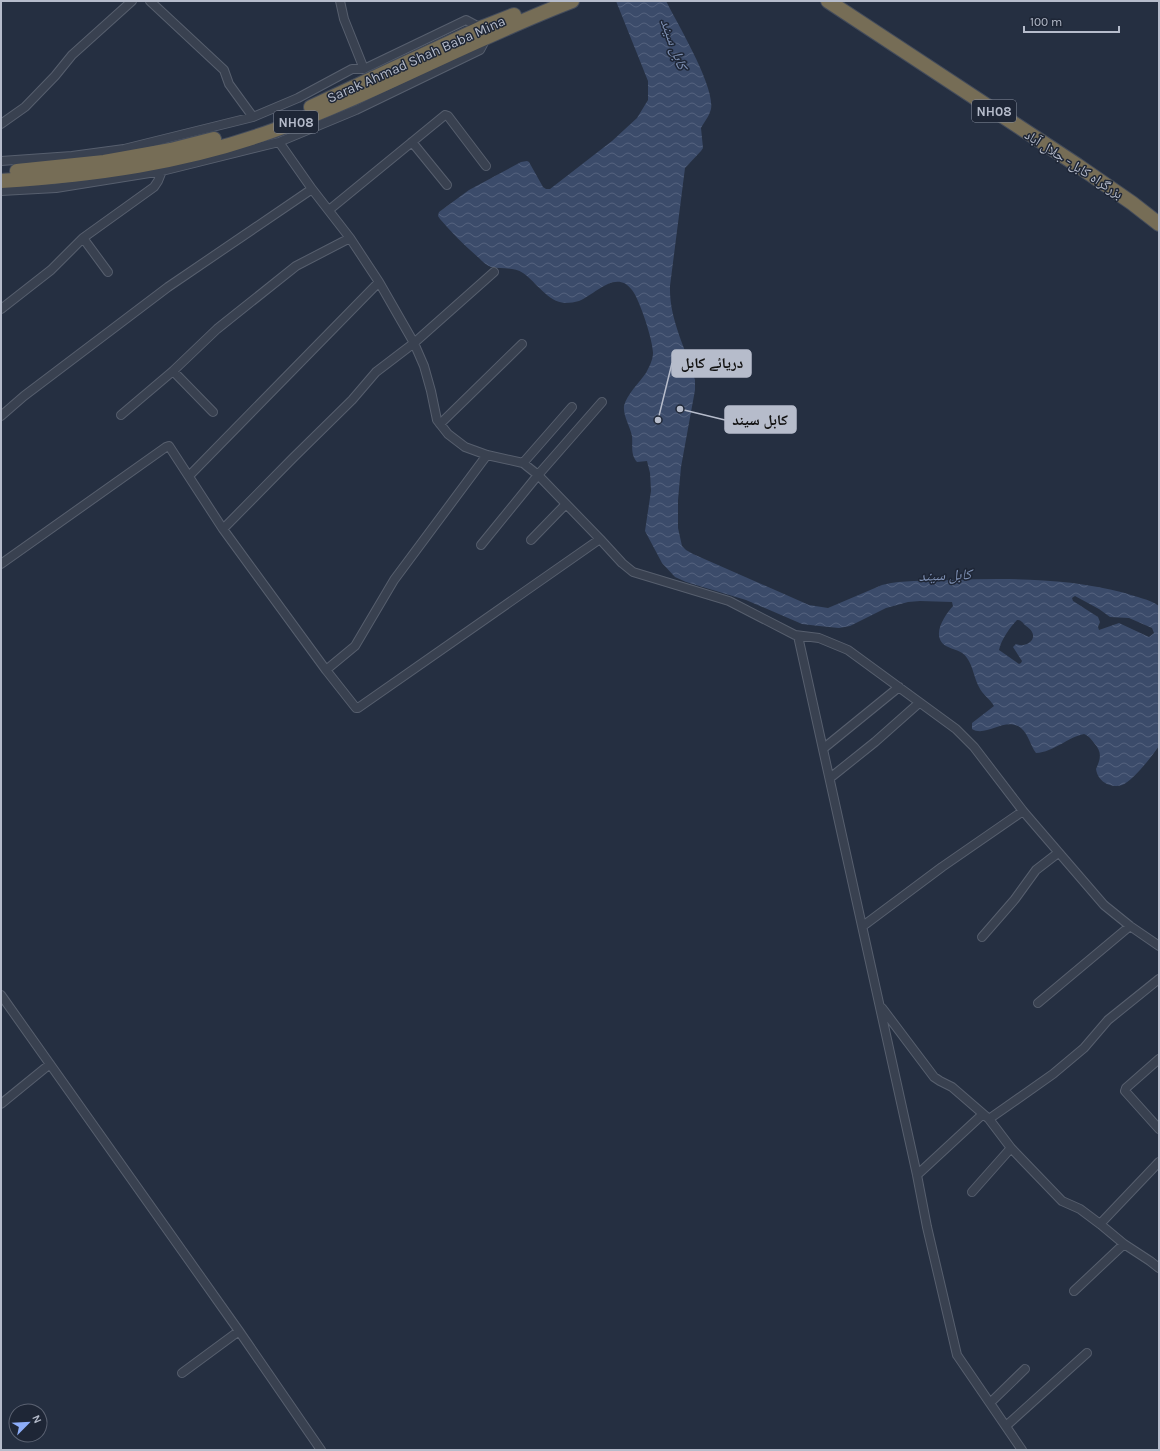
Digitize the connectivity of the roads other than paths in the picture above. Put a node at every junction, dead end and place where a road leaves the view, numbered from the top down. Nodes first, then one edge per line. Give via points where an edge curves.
1 (132, 1) edge
2 (150, 1) edge
3 (340, 1) edge
4 (549, 1) edge
5 (572, 1) edge
6 (828, 1) edge
7 (848, 8) edge
8 (484, 32) junction
9 (364, 69) junction
10 (253, 117) junction
11 (1, 124) edge
12 (279, 142) junction
13 (412, 142) junction
14 (171, 144) junction
15 (125, 154) junction
16 (185, 161) junction
17 (1, 162) edge
18 (486, 166) dead end
19 (162, 171) junction
20 (1, 172) edge
21 (1, 181) edge
22 (447, 185) dead end
23 (312, 189) junction
24 (1, 191) edge
25 (329, 210) junction
26 (1159, 213) edge
27 (1159, 224) edge
28 (83, 238) junction
29 (350, 238) junction
30 (108, 272) dead end
31 (494, 272) dead end
32 (379, 282) junction
33 (1, 310) edge
34 (414, 343) junction
35 (522, 344) dead end
36 (173, 371) junction
37 (602, 402) dead end
38 (572, 407) dead end
39 (213, 412) dead end
40 (121, 415) dead end
41 (1, 416) edge
42 (440, 424) junction
43 (487, 455) junction
44 (523, 463) junction
45 (189, 476) junction
46 (538, 476) junction
47 (566, 504) junction
48 (223, 529) junction
49 (600, 539) junction
50 (531, 540) dead end
51 (481, 545) dead end
52 (1, 564) edge
53 (798, 636) junction
54 (326, 670) junction
55 (899, 687) junction
56 (919, 703) junction
57 (824, 748) junction
58 (830, 778) junction
59 (1023, 811) junction
60 (1058, 853) junction
61 (863, 926) junction
62 (1130, 926) junction
63 (982, 937) dead end
64 (1159, 946) edge
65 (1159, 979) edge
66 (1, 996) edge
67 (1038, 1003) dead end
68 (880, 1005) junction
69 (1159, 1060) edge
70 (50, 1064) junction
71 (2, 1102) edge
72 (986, 1116) junction
73 (1159, 1129) edge
74 (1011, 1148) junction
75 (1159, 1162) edge
76 (917, 1175) junction
77 (972, 1192) dead end
78 (1100, 1224) junction
79 (1124, 1244) junction
80 (1159, 1268) edge
81 (1074, 1291) dead end
82 (239, 1331) junction
83 (1087, 1353) dead end
84 (1025, 1369) dead end
85 (182, 1373) dead end
86 (990, 1403) junction
87 (1006, 1426) junction
88 (320, 1450) edge
89 (1022, 1450) edge

1 - 11 street via 72,55 25,107
2 - 10 street via 224,70 229,84
3 - 9 street via 344,19
4 - 8 highway, Sarak Ahmad Shah Baba Mina / NH08
5 - 8 highway, NH08
6 - 7 highway, بزرگراه کابل- جلال آباد / NH08
7 - 26 highway, بزرگراه کابل- جلال آباد / NH08 via 1112,179
7 - 27 highway, بزرگراه کابل- جلال آباد / NH08
8 - 9 street via 466,20
8 - 12 street via 480,50 356,110
8 - 14 highway, Sarak Ahmad Shah Baba Mina / NH08 via 304,110 224,137
8 - 16 highway, NH08 via 354,99 270,132
9 - 10 street via 352,69 298,98
10 - 14 street
12 - 16 street
12 - 23 street
13 - 18 street via 445,115
13 - 22 street
13 - 25 street
14 - 15 highway, Sarak Ahmad Shah Baba Mina / NH08
15 - 17 street
15 - 20 highway, Sarak Ahmad Shah Baba Mina / NH08 via 67,166
16 - 19 street
16 - 21 highway, NH08 via 55,178
19 - 24 street via 56,188
19 - 28 street via 154,187
23 - 25 street
23 - 41 street via 168,286
25 - 29 street
28 - 30 street
28 - 33 street via 51,270
29 - 32 street
29 - 36 street via 296,266 217,329
31 - 34 street
32 - 34 street
32 - 45 street
34 - 42 street via 424,366
34 - 48 street via 376,372 352,400
35 - 42 street
36 - 39 street
36 - 40 street
37 - 46 street
38 - 44 street
42 - 43 street via 465,448
43 - 44 street
43 - 54 street via 394,580 355,646
44 - 46 street
45 - 48 street
45 - 52 street via 170,446 166,447
46 - 47 street
46 - 51 street
47 - 49 street
47 - 50 street
48 - 54 street
49 - 53 street via 634,572 729,601
49 - 54 street via 358,708
53 - 55 street via 819,638 848,650
53 - 57 street
55 - 56 street
55 - 57 street
56 - 58 street
56 - 59 street via 956,729 974,747
57 - 58 street
58 - 61 street
59 - 60 street
59 - 61 street
60 - 62 street via 1104,905
60 - 63 street via 1036,870
61 - 68 street
62 - 64 street
62 - 67 street
65 - 72 street via 1108,1020 1084,1048 1053,1074
66 - 70 street
68 - 72 street via 934,1077 952,1087
68 - 76 street
69 - 73 street via 1125,1091
70 - 71 street
70 - 82 street
72 - 74 street
72 - 76 street
74 - 77 street
74 - 78 street via 1062,1201 1080,1209
75 - 78 street
76 - 86 street via 957,1355
78 - 79 street
79 - 80 street
79 - 81 street
82 - 85 street
82 - 88 street
83 - 87 street
84 - 86 street
86 - 87 street
87 - 89 street

